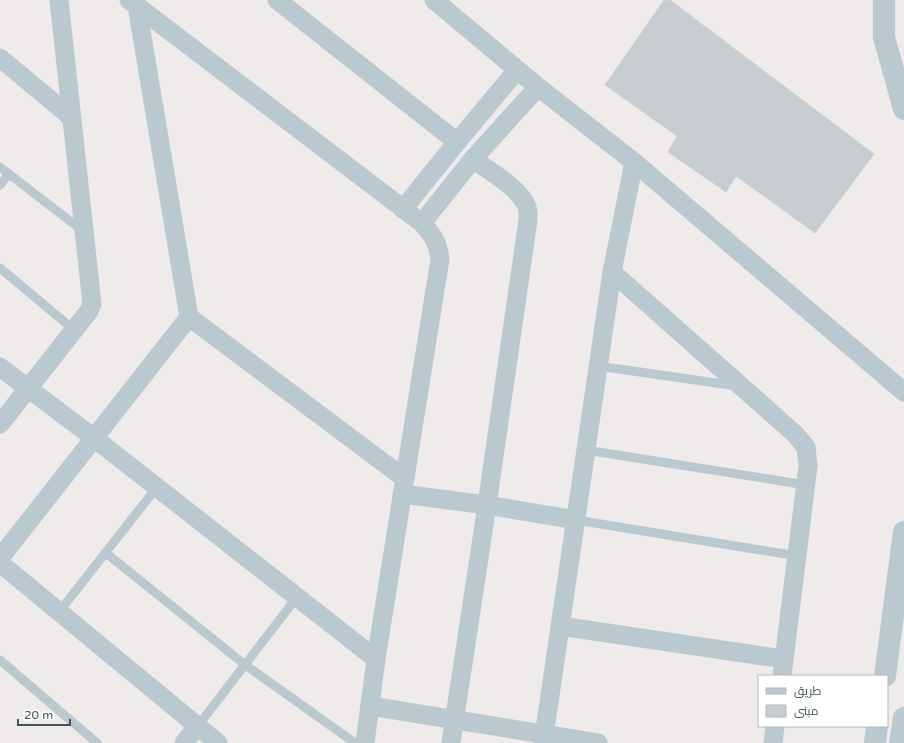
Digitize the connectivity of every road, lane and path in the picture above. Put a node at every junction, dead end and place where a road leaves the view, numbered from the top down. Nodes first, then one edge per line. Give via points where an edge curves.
1 (59, 0) edge
2 (277, 0) edge
3 (434, 0) edge
4 (884, 0) edge
5 (133, 3) edge
6 (1, 61) edge
7 (517, 70) junction
8 (538, 87) junction
9 (904, 109) edge
10 (71, 116) junction
11 (457, 142) junction
12 (473, 159) junction
13 (634, 162) junction
14 (0, 167) edge
15 (9, 174) junction
16 (0, 185) edge
17 (403, 209) junction
18 (422, 223) junction
19 (85, 233) junction
20 (0, 268) edge
21 (612, 272) junction
22 (188, 317) junction
23 (74, 330) junction
24 (598, 366) junction
25 (0, 367) edge
26 (743, 387) junction
27 (28, 389) junction
28 (904, 392) edge
29 (0, 424) edge
30 (94, 438) junction
31 (586, 450) junction
32 (806, 485) junction
33 (403, 486) junction
34 (157, 487) junction
35 (487, 505) junction
36 (576, 520) junction
37 (904, 534) edge
38 (106, 553) junction
39 (797, 556) junction
40 (0, 558) edge
41 (0, 563) edge
42 (297, 597) junction
43 (59, 612) junction
44 (560, 626) junction
45 (0, 660) edge
46 (376, 660) junction
47 (244, 664) junction
48 (783, 668) edge
49 (885, 675) edge
50 (370, 706) junction
51 (904, 718) edge
52 (453, 721) junction
53 (197, 727) junction
54 (775, 727) edge
55 (877, 727) edge
56 (544, 739) edge
57 (97, 743) edge
58 (184, 743) edge
59 (218, 743) edge
60 (355, 743) edge
61 (365, 743) edge
62 (450, 743) edge
63 (598, 743) edge
64 (773, 743) edge
65 (875, 743) edge
66 (900, 743) edge

1 - 10 street
2 - 11 street
3 - 7 street
4 - 9 street via 884,37
5 - 17 street
5 - 22 street
6 - 10 street
7 - 8 street
7 - 11 street
8 - 12 street
8 - 13 street
10 - 19 street
11 - 17 street
12 - 18 street
12 - 35 street via 516,191 527,208 528,220
13 - 21 street
13 - 28 street
14 - 15 lane
15 - 16 lane
15 - 19 lane
17 - 18 street
18 - 33 street via 439,246 440,259
19 - 23 street via 92,304
20 - 23 lane
21 - 24 street
21 - 26 street
22 - 30 street
22 - 33 street
23 - 27 street
24 - 26 lane
24 - 31 street
25 - 27 street
26 - 32 street via 806,447
27 - 29 street
27 - 30 street
30 - 34 street
30 - 40 street
31 - 32 lane
31 - 36 street
32 - 39 street
33 - 35 street
33 - 46 street
34 - 38 lane
34 - 42 street
35 - 36 street
35 - 52 street
36 - 39 lane
36 - 44 street
37 - 49 street
38 - 43 lane
38 - 47 lane
39 - 48 street
41 - 43 street
42 - 46 street
42 - 47 lane
43 - 53 street
44 - 48 street
44 - 56 street
45 - 57 lane
46 - 50 street
47 - 53 lane
47 - 60 lane
50 - 52 street
50 - 61 street
51 - 66 street
52 - 56 street
52 - 62 street
53 - 58 street
53 - 59 street
54 - 64 street
55 - 65 street
56 - 63 street

